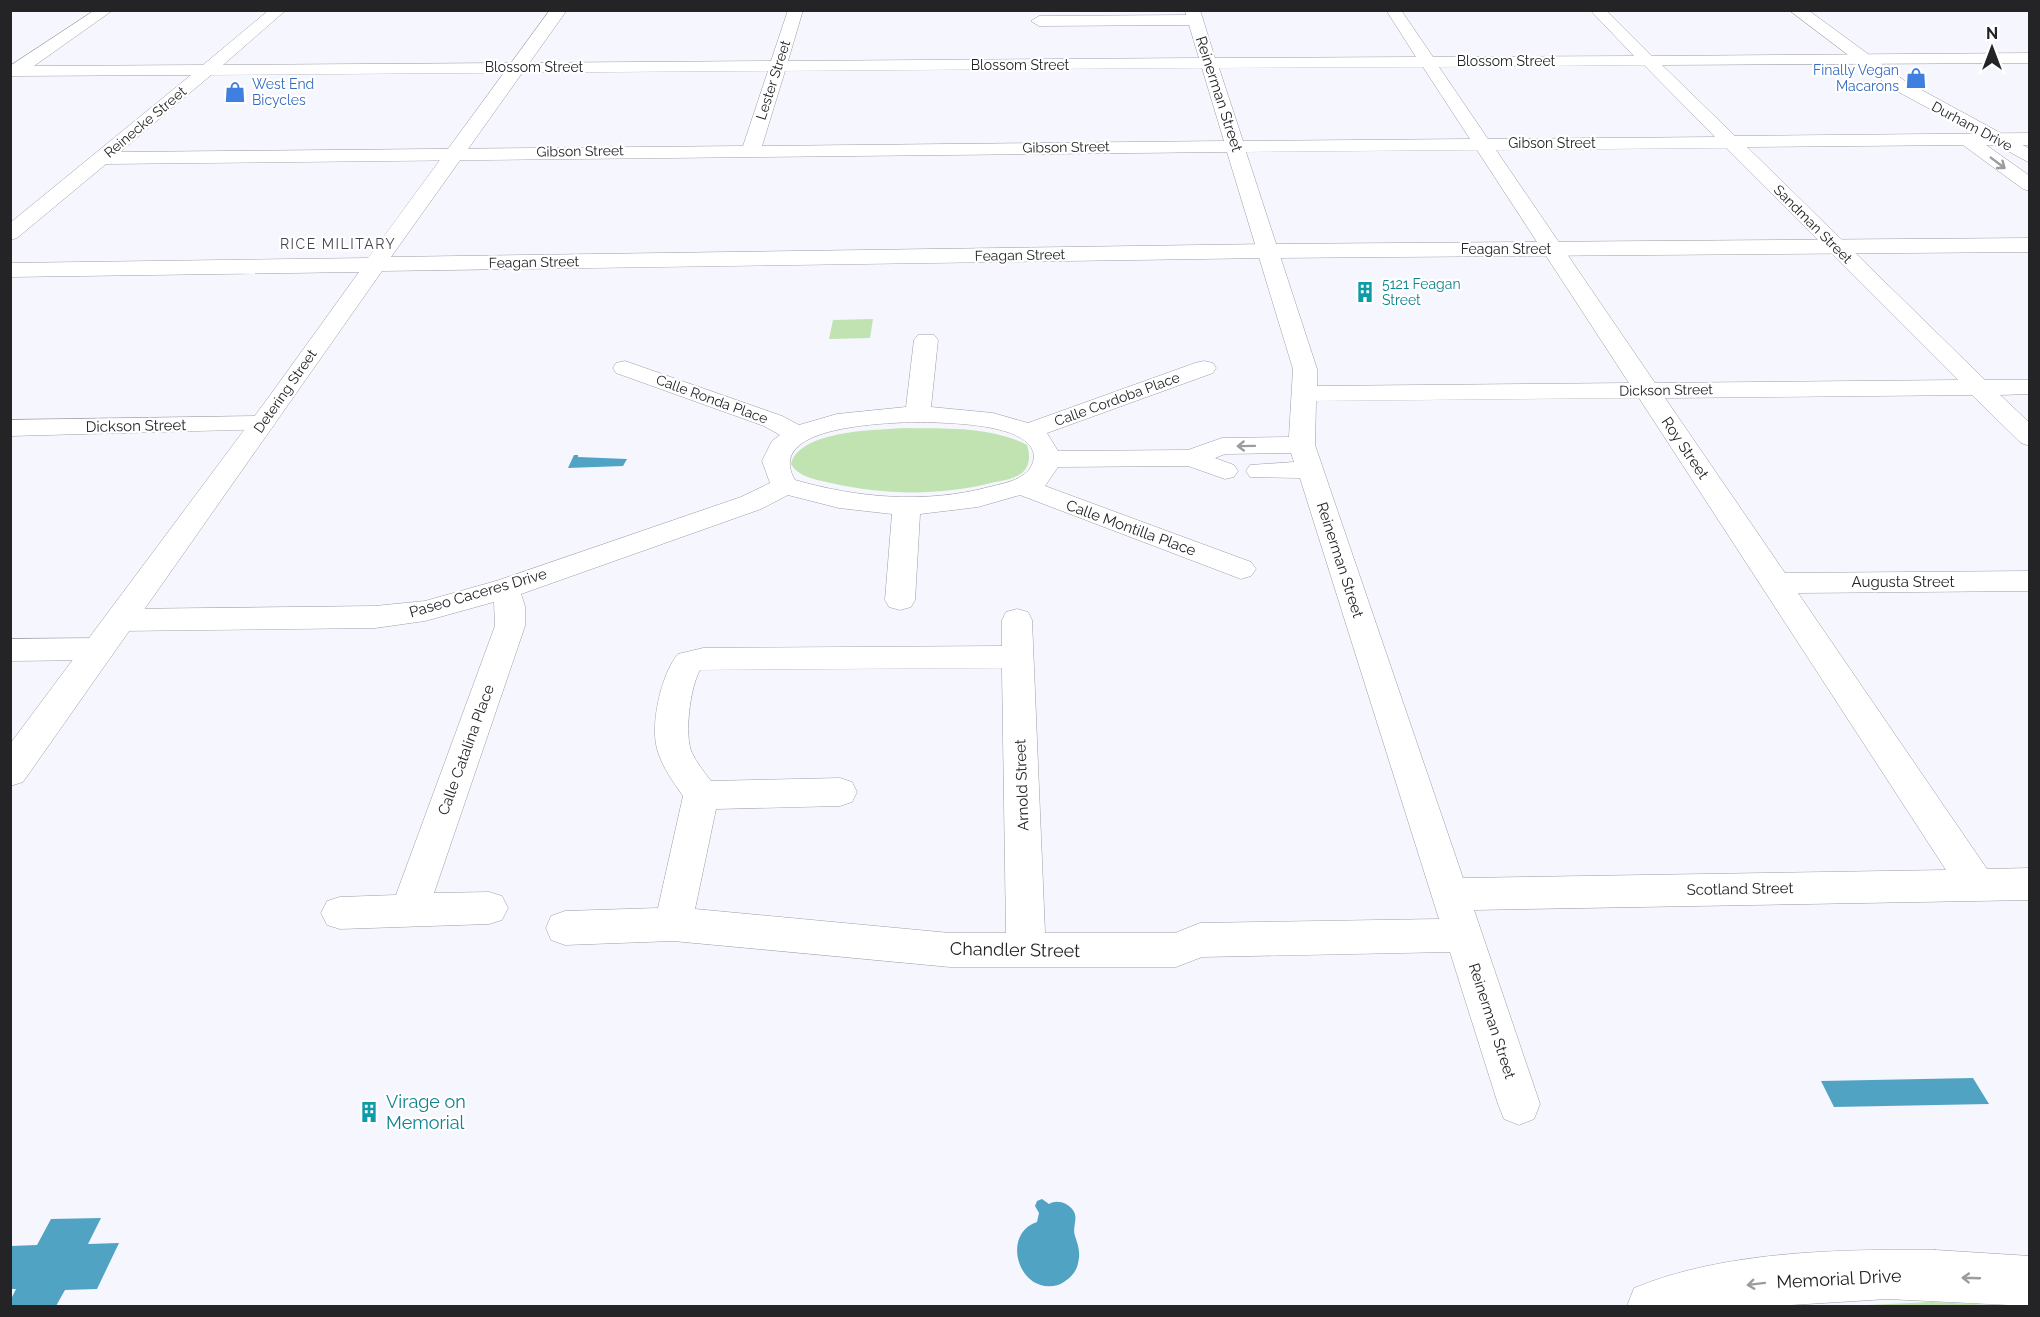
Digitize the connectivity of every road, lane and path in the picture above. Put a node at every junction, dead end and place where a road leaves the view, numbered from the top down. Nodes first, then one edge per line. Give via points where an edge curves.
1 (106, 10) edge
2 (279, 10) edge
3 (559, 10) edge
4 (795, 10) edge
5 (1393, 10) edge
6 (1597, 10) edge
7 (1797, 10) edge
8 (1194, 15) edge
9 (1039, 21) dead end
10 (2030, 58) edge
11 (1863, 59) junction
12 (1647, 61) junction
13 (1428, 62) junction
14 (1209, 64) junction
15 (778, 66) junction
16 (517, 68) junction
17 (208, 69) junction
18 (12, 72) edge
19 (1966, 139) junction
20 (1992, 139) junction
21 (2030, 139) edge
22 (1729, 142) junction
23 (1482, 144) junction
24 (1236, 145) junction
25 (751, 150) junction
26 (453, 153) junction
27 (2030, 157) edge
28 (103, 158) junction
29 (2030, 185) edge
30 (10, 234) edge
31 (2030, 245) edge
32 (1835, 246) junction
33 (1553, 249) junction
34 (1269, 251) junction
35 (375, 264) junction
36 (10, 270) edge
37 (926, 340) dead end
38 (625, 368) dead end
39 (1204, 368) dead end
40 (1978, 387) junction
41 (2030, 387) edge
42 (1647, 391) junction
43 (1302, 394) junction
44 (918, 414) junction
45 (262, 424) junction
46 (10, 428) edge
47 (1029, 431) junction
48 (796, 434) junction
49 (2030, 438) edge
50 (1306, 457) junction
51 (1191, 458) junction
52 (1047, 459) junction
53 (1225, 471) dead end
54 (1259, 471) dead end
55 (785, 486) junction
56 (1020, 486) junction
57 (907, 506) junction
58 (1241, 569) dead end
59 (2030, 581) edge
60 (1776, 583) junction
61 (505, 589) junction
62 (900, 600) dead end
63 (1017, 620) dead end
64 (120, 621) junction
65 (10, 650) edge
66 (99, 650) junction
67 (1018, 657) junction
68 (10, 772) edge
69 (840, 792) dead end
70 (701, 795) junction
71 (2030, 884) edge
72 (1977, 885) junction
73 (1450, 894) junction
74 (489, 908) dead end
75 (409, 910) junction
76 (340, 913) dead end
77 (673, 924) junction
78 (565, 928) dead end
79 (1463, 935) junction
80 (1026, 951) junction
81 (1519, 1104) dead end
82 (2030, 1281) edge
83 (1652, 1306) edge

1 - 18 street
2 - 17 street, Reinecke Street
3 - 16 street, Detering Street
4 - 15 street, Lester Street
5 - 13 street, Roy Street
6 - 12 street, Sandman Street
7 - 11 street, Durham Drive
8 - 9 street
8 - 14 street, Reinerman Street
10 - 11 street, Blossom Street
11 - 12 street, Blossom Street
11 - 20 street, Durham Drive via 1899,85
12 - 13 street, Blossom Street
12 - 22 street, Sandman Street
13 - 14 street, Blossom Street
13 - 23 street, Roy Street
14 - 15 street, Blossom Street
14 - 24 street, Reinerman Street
15 - 16 street, Blossom Street
15 - 25 street, Lester Street
16 - 17 street, Blossom Street
16 - 26 street, Detering Street
17 - 18 street, Blossom Street
17 - 28 street, Reinecke Street
19 - 20 street, Gibson Street
19 - 22 street, Gibson Street
19 -> 29 street
20 - 21 street, Gibson Street
20 - 27 street, Durham Drive
22 - 23 street, Gibson Street
22 - 32 street, Sandman Street
23 - 24 street, Gibson Street
23 - 33 street, Roy Street
24 - 25 street, Gibson Street
24 - 34 street, Reinerman Street
25 - 26 street, Gibson Street
26 - 28 street, Gibson Street
26 - 35 street, Detering Street
28 - 30 street, Reinecke Street
31 - 32 street, Feagan Street
32 - 33 street, Feagan Street
32 - 40 street, Sandman Street
33 - 34 street, Feagan Street
33 - 42 street, Roy Street
34 - 35 street, Feagan Street
34 - 43 street, Reinerman Street via 1305,369
35 - 36 street, Feagan Street
35 - 45 street, Detering Street
37 - 44 street
38 - 48 street, Calle Ronda Place via 773,421
39 - 47 street, Calle Cordoba Place
40 - 41 street, Dickson Street
40 - 42 street, Dickson Street
40 - 49 street, Sandman Street
42 - 43 street, Dickson Street
42 - 60 street, Roy Street
43 - 50 street, Reinerman Street
44 - 47 street via 976,418
44 - 48 street via 861,418
45 - 46 street, Dickson Street
45 - 64 street, Detering Street
47 - 52 street via 1043,441
48 - 55 street via 775,460
50 -> 51 street via 1222,446
50 - 54 street
50 - 73 street, Reinerman Street
51 - 52 street
51 - 53 street
52 - 56 street via 1035,480
55 - 57 street via 825,497
55 - 61 street, Paseo Caceres Drive via 751,502
56 - 57 street via 957,502
56 - 58 street, Calle Montilla Place
57 - 62 street
59 - 60 street, Augusta Street
60 - 72 street, Roy Street
61 - 64 street, Paseo Caceres Drive via 425,611 375,617
61 - 75 street, Calle Catalina Place via 510,626
63 - 67 street, Arnold Street
64 - 66 street, Detering Street
65 - 66 street
66 - 68 street, Detering Street
67 - 70 street via 691,661 684,669 671,737 674,752
67 - 80 street, Arnold Street
69 - 70 street
70 - 77 street
71 - 72 street, Scotland Street
72 - 73 street, Scotland Street
73 - 79 street, Reinerman Street
74 - 75 street
75 - 76 street
77 - 78 street, Chandler Street
77 - 80 street, Chandler Street via 950,950
79 - 80 street, Chandler Street via 1200,940 1176,950
79 - 81 street, Reinerman Street
82 -> 83 street, Memorial Drive via 1938,1276 1823,1278 1753,1284

